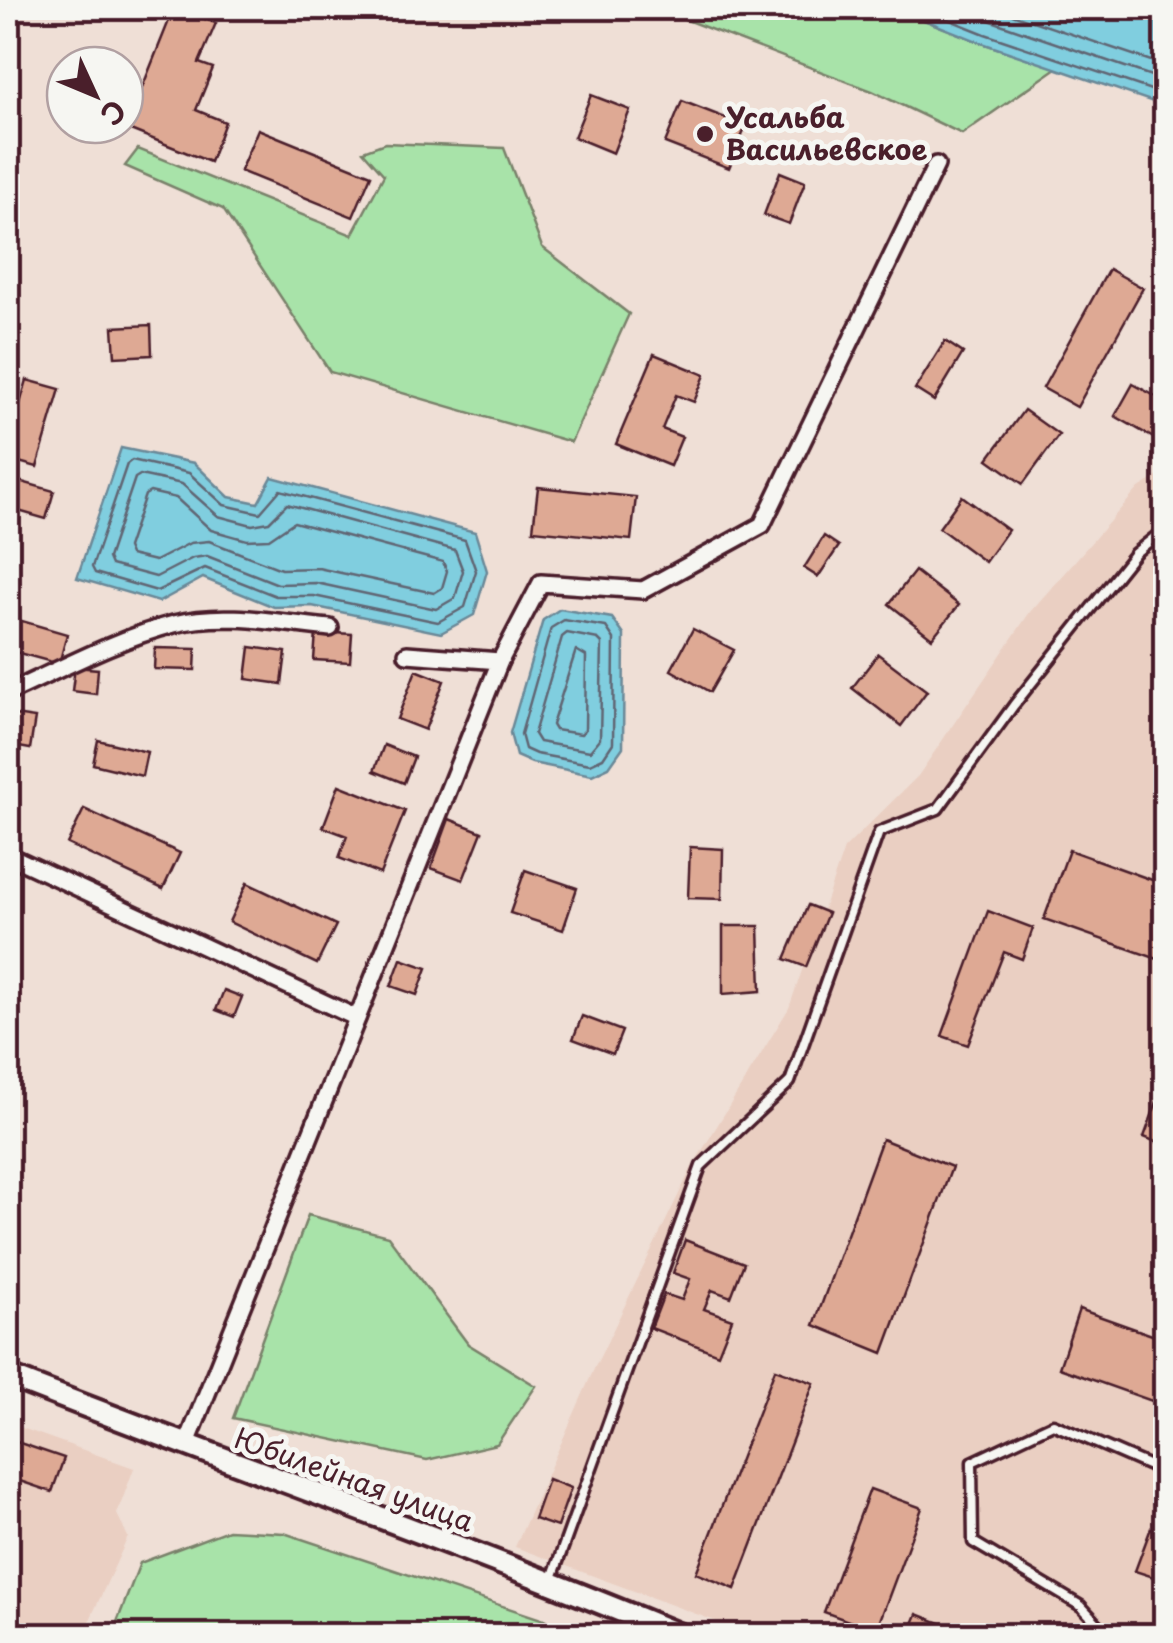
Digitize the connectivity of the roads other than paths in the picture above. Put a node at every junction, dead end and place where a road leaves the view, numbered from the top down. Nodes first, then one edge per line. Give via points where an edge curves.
1 (936, 165) dead end
2 (1166, 528) edge
3 (330, 628) dead end
4 (406, 654) dead end
5 (500, 660) junction
6 (8, 694) edge
7 (8, 855) edge
8 (357, 1018) junction
9 (8, 1376) edge
10 (186, 1446) junction
11 (1166, 1473) edge
12 (551, 1582) junction
13 (682, 1636) edge
14 (1109, 1636) edge

1 - 5 street via 762,525 642,590 541,584
2 - 12 lane via 1135,552 938,809 879,832 790,1082 701,1166
3 - 6 street via 239,618 176,623
4 - 5 street
5 - 8 street
7 - 8 street
8 - 10 street
9 - 10 street, Юбилейная улица
10 - 12 street, Юбилейная улица
11 - 14 lane via 1052,1424 972,1462 973,1542 1081,1606
12 - 13 street, Юбилейная улица

